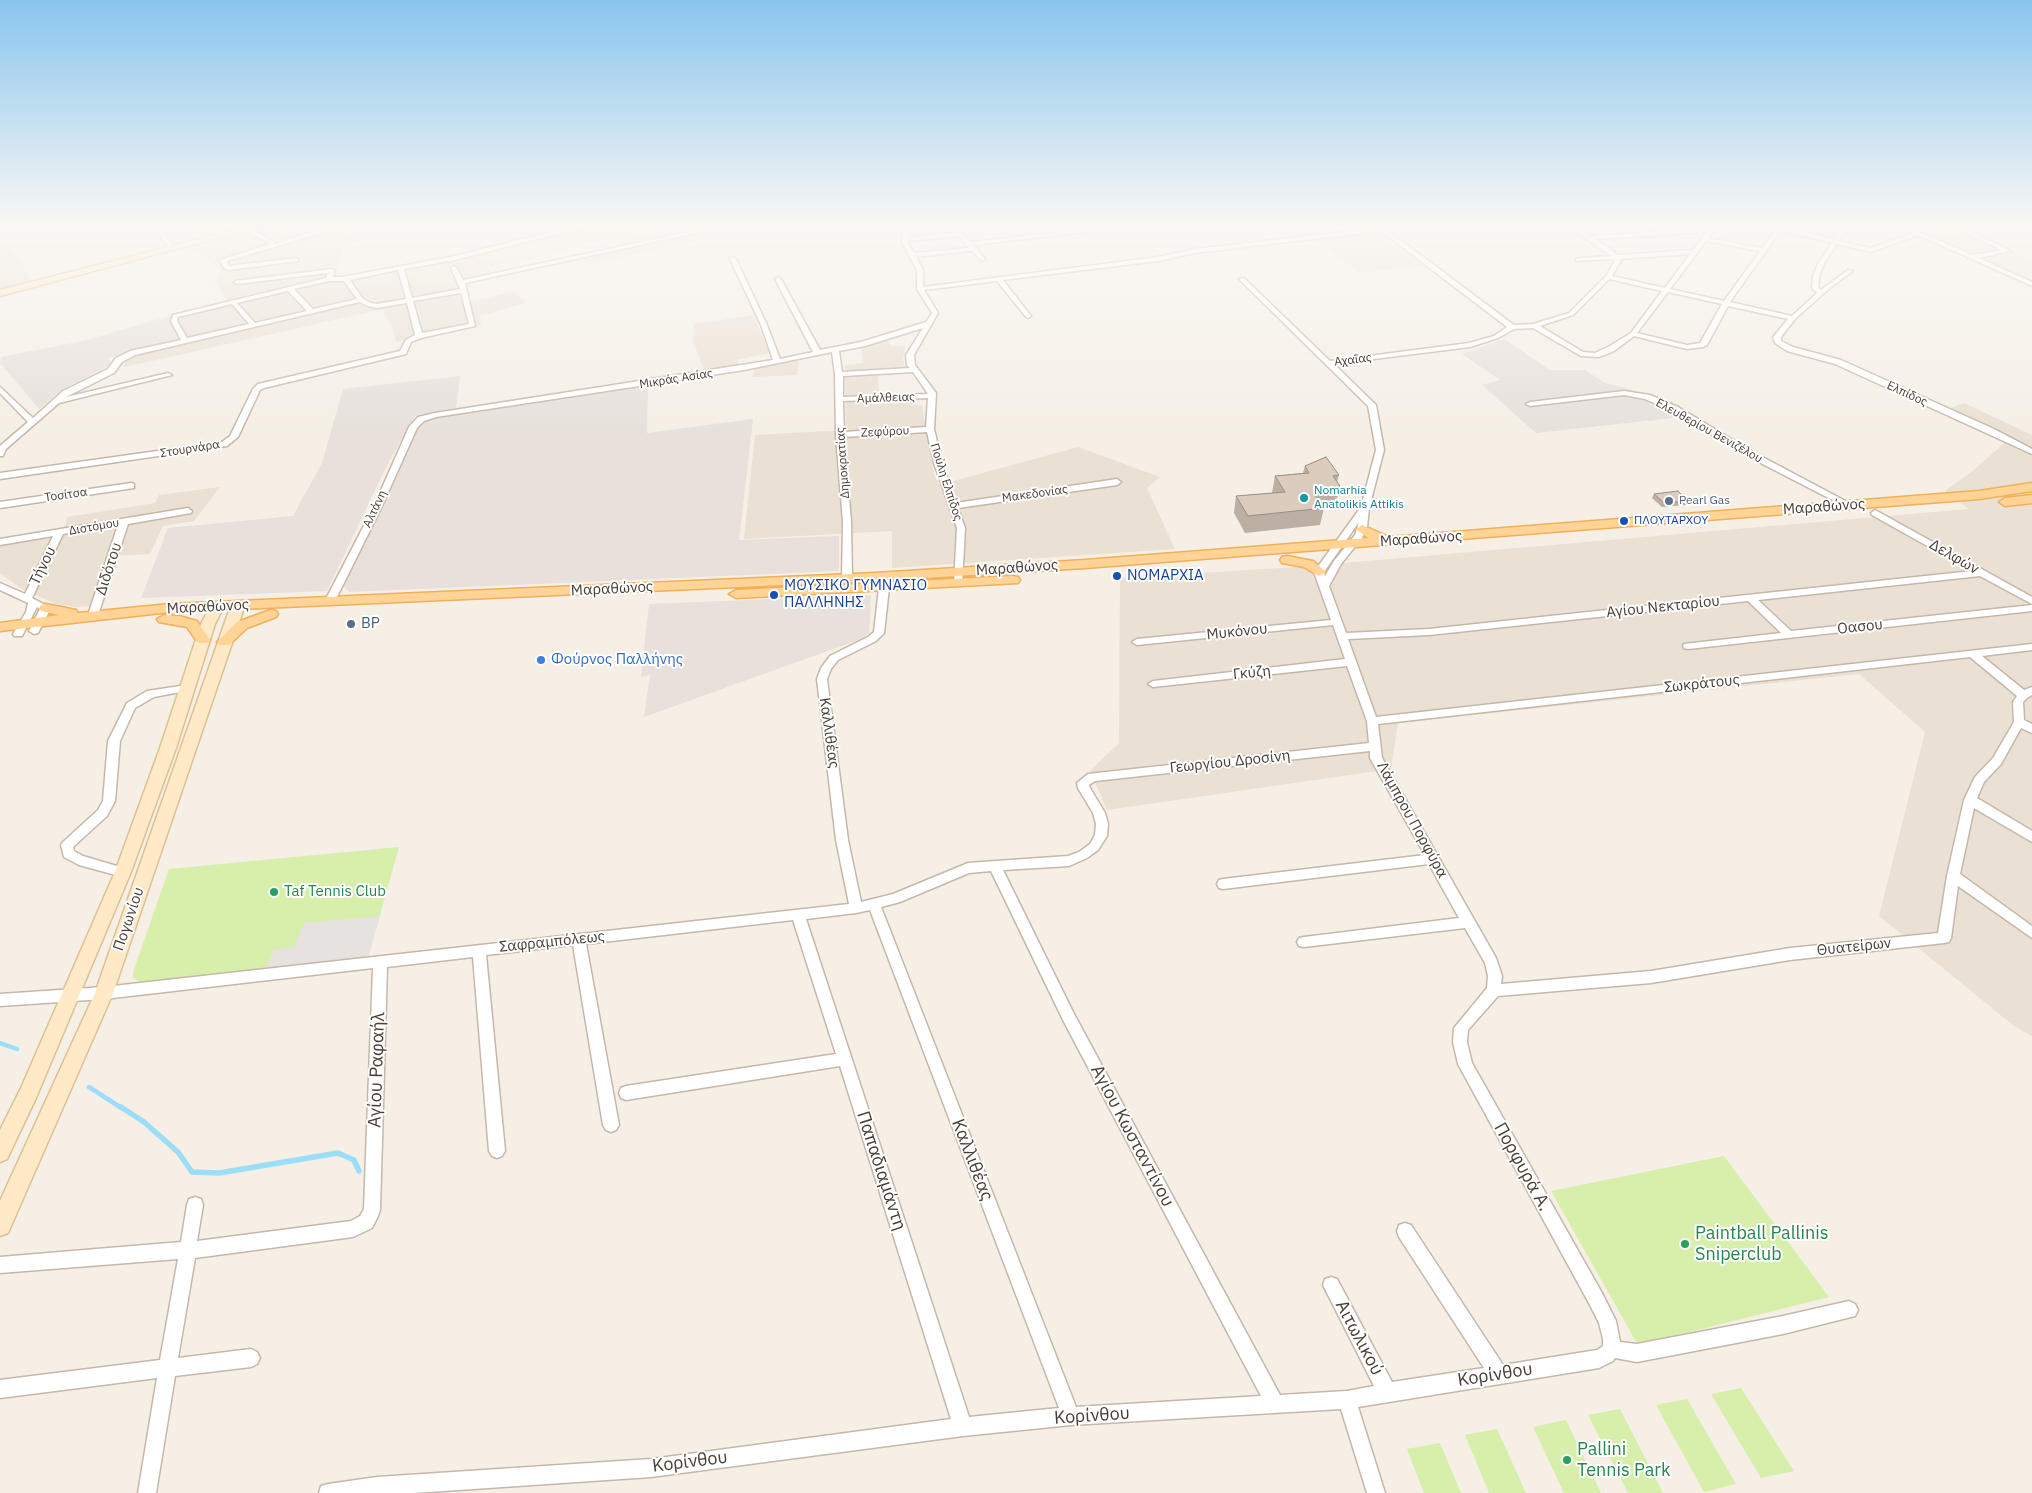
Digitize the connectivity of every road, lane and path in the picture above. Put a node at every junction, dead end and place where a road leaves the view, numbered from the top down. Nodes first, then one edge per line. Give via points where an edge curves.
1 (266, 294) edge
2 (295, 294) edge
3 (356, 294) edge
4 (409, 294) edge
5 (432, 294) edge
6 (464, 294) edge
7 (750, 294) edge
8 (786, 294) edge
9 (923, 294) edge
10 (1010, 294) edge
11 (1257, 294) edge
12 (1466, 294) edge
13 (1591, 294) edge
14 (1663, 294) edge
15 (1684, 294) edge
16 (1734, 294) edge
17 (1820, 294) edge
18 (411, 299) junction
19 (361, 300) junction
20 (233, 302) junction
21 (1728, 303) junction
22 (312, 311) junction
23 (1028, 316) dead end
24 (1793, 318) junction
25 (928, 324) junction
26 (253, 325) junction
27 (1534, 326) junction
28 (1510, 328) junction
29 (1633, 334) junction
30 (419, 336) junction
31 (185, 341) junction
32 (835, 349) junction
33 (817, 352) junction
34 (777, 361) junction
35 (1328, 363) junction
36 (915, 370) junction
37 (839, 374) junction
38 (168, 375) dead end
39 (0, 389) edge
40 (932, 396) junction
41 (840, 400) junction
42 (57, 402) junction
43 (1530, 404) dead end
44 (421, 419) joint
45 (32, 423) junction
46 (930, 429) junction
47 (840, 435) junction
48 (1, 450) edge
49 (2032, 452) edge
50 (0, 476) edge
51 (1117, 482) dead end
52 (131, 486) dead end
53 (2032, 487) edge
54 (2032, 499) edge
55 (0, 505) edge
56 (1849, 505) junction
57 (952, 506) junction
58 (1365, 508) junction
59 (188, 511) dead end
60 (1875, 512) junction
61 (124, 522) junction
62 (1362, 529) junction
63 (59, 533) junction
64 (1391, 541) junction
65 (0, 542) edge
66 (1345, 548) junction
67 (1328, 557) junction
68 (1287, 560) junction
69 (1319, 572) junction
70 (1982, 573) junction
71 (847, 578) junction
72 (959, 578) junction
73 (0, 586) edge
74 (1324, 586) junction
75 (884, 588) junction
76 (1750, 598) junction
77 (330, 601) junction
78 (2032, 601) edge
79 (36, 603) junction
80 (2032, 608) edge
81 (214, 611) junction
82 (236, 611) junction
83 (271, 614) junction
84 (93, 615) junction
85 (164, 619) junction
86 (1337, 622) junction
87 (0, 627) edge
88 (29, 628) junction
89 (1789, 635) junction
90 (1343, 636) junction
91 (0, 637) edge
92 (203, 640) junction
93 (224, 642) junction
94 (1137, 642) dead end
95 (1688, 646) dead end
96 (2032, 647) edge
97 (1973, 654) junction
98 (1351, 662) junction
99 (1152, 684) dead end
100 (188, 688) junction
101 (2027, 693) edge
102 (1372, 721) junction
103 (2019, 722) junction
104 (2032, 729) edge
105 (1374, 746) junction
106 (1086, 779) joint
107 (1970, 800) junction
108 (2032, 837) edge
109 (1433, 859) junction
110 (995, 866) junction
111 (123, 872) junction
112 (1953, 876) junction
113 (1223, 884) dead end
114 (874, 904) junction
115 (856, 908) junction
116 (798, 914) junction
117 (1468, 922) junction
118 (2032, 933) edge
119 (579, 939) junction
120 (1304, 942) dead end
121 (479, 950) junction
122 (380, 962) junction
123 (1494, 990) junction
124 (104, 993) junction
125 (70, 995) junction
126 (0, 1000) edge
127 (844, 1059) junction
128 (626, 1093) dead end
129 (611, 1125) dead end
130 (497, 1151) dead end
131 (0, 1152) edge
132 (195, 1205) dead end
133 (0, 1225) edge
134 (1405, 1230) dead end
135 (189, 1250) junction
136 (0, 1265) edge
137 (1331, 1285) dead end
138 (1849, 1310) dead end
139 (1611, 1349) junction
140 (251, 1358) dead end
141 (169, 1368) junction
142 (1499, 1375) junction
143 (0, 1389) edge
144 (1387, 1392) junction
145 (1347, 1400) junction
146 (1274, 1402) junction
147 (1071, 1416) junction
148 (964, 1427) junction
149 (147, 1493) edge
150 (328, 1493) edge
151 (1376, 1493) edge

1 - 20 street
2 - 22 street
3 - 19 street
4 - 18 street
5 - 18 street
6 - 30 street via 473,325
7 - 34 street
8 - 33 street
9 - 25 street via 935,313
10 - 23 street
11 - 35 street
12 - 28 street
13 - 27 street via 1573,312
14 - 29 street
15 - 21 street
16 - 21 street
17 - 24 street
18 - 19 street via 377,306
18 - 30 street
19 - 22 street
20 - 26 street
20 - 31 street via 174,317
21 - 24 street
21 - 29 street via 1700,346 1683,346
22 - 26 street
24 - 49 street, Ελπίδος via 1776,338 1779,344 1838,362
25 - 32 street, Μικράς Ασίας via 886,338
25 - 36 street via 910,355
26 - 31 street
27 - 28 street
27 - 29 street via 1578,354 1589,356 1606,352
28 - 35 street, Αχαΐας via 1470,346
30 - 50 street, Στουρνάρα via 408,341 403,352 261,386 234,437 224,444
31 - 42 street via 126,356 111,371 78,386
32 - 33 street, Μικράς Ασίας
32 - 37 street, Δημοκρατίας
33 - 34 street, Μικράς Ασίας
34 - 44 street, Μικράς Ασίας
35 - 58 street, Αχαΐας via 1374,410 1380,450
36 - 37 street
36 - 40 street
37 - 41 street, Δημοκρατίας
38 - 42 street
39 - 45 street
40 - 41 street, Αμάλθειας
40 - 46 street, Πούλη Ελπίδος
41 - 47 street, Δημοκρατίας
42 - 45 street
43 - 56 street, Ελευθερίου Βενιζέλου via 1624,393 1647,397 1675,409 1750,454
44 - 77 street, Αλτάνη via 413,426 378,506
45 - 48 street
46 - 47 street, Ζεφύρου
46 - 57 street, Πούλη Ελπίδος
47 - 71 street, Δημοκρατίας via 847,522
51 - 57 street, Μακεδονίας
52 - 55 street, Τοσίτσα
53 - 56 main road, Μαραθώνος via 1979,495
54 - 60 main road, Μαραθώνος
56 - 64 main road, Μαραθώνος
57 - 72 street, Πούλη Ελπίδος via 962,534
58 - 62 street, Αχαΐας
58 - 66 street, Αχαΐας
59 - 61 street, Διστόμου
60 - 66 main road, Μαραθώνος
60 - 70 street, Δελφών
61 - 63 street, Διστόμου
61 - 84 street, Διδότου
62 - 64 main road
62 - 66 street, Αχαΐας
63 - 65 street, Διστόμου
63 - 79 street, Τήνου
64 - 66 main road, Μαραθώνος
66 - 67 main road, Μαραθώνος
66 - 72 main road, Μαραθώνος
66 - 74 street
67 - 68 main road, Μαραθώνος
67 - 69 street
68 - 69 main road via 1308,564
68 - 72 main road, Μαραθώνος
69 - 74 street, Λάμπρου Πορφύρα
70 - 76 street, Αγίου Νεκταρίου
70 - 78 street, Δελφών
71 - 72 main road, Μαραθώνος
71 - 77 main road, Μαραθώνος
72 - 75 main road, Μαραθώνος
73 - 79 street
74 - 86 street, Λάμπρου Πορφύρα
75 - 83 main road, Μαραθώνος
75 - 115 street, Καλλιθέας via 879,633 834,658 822,679 842,840
76 - 89 street
76 - 90 street, Αγίου Νεκταρίου via 1429,632
77 - 82 main road, Μαραθώνος
79 - 84 main road via 68,613
79 - 88 street
79 - 88 street
80 - 89 street, Οασου
81 - 82 main road, Μαραθώνος
81 - 84 main road, Μαραθώνος
81 - 85 main road, Μαραθώνος
81 - 92 main road, Πογωνίου
82 - 83 main road, Μαραθώνος
82 - 93 main road, Πογωνίου
83 - 93 main road via 242,625
84 - 88 main road, Μαραθώνος
85 - 88 main road, Μαραθώνος
85 - 92 main road via 192,624
86 - 90 street, Λάμπρου Πορφύρα
86 - 94 street, Μυκόνου
87 - 88 main road, Μαραθώνος
88 - 91 main road, Μαραθώνος
89 - 95 street, Οασου
90 - 98 street, Λάμπρου Πορφύρα
92 - 100 main road, Πογωνίου
93 - 124 main road, Πογωνίου
96 - 97 street, Σωκράτους
97 - 101 street
97 - 102 street, Σωκράτους
98 - 99 street, Γκύζη
98 - 102 street, Λάμπρου Πορφύρα
100 - 111 main road, Πογωνίου
100 - 111 street via 151,694 131,706 114,741 104,813 67,845 68,854 79,860
101 - 103 street, Θυατείρων via 2018,702
102 - 105 street, Λάμπρου Πορφύρα
103 - 104 street
103 - 107 street, Θυατείρων via 1997,761 1979,780
105 - 106 street, Γεωργίου Δροσίνη
105 - 109 street, Λάμπρου Πορφύρα via 1383,772
106 - 110 street, Σαφραμπόλεως via 1084,788 1102,824 1101,836 1094,847 1069,861
107 - 108 street
107 - 112 street, Θυατείρων
109 - 113 street
109 - 117 street, Λάμπρου Πορφύρα
110 - 114 street, Σαφραμπόλεως via 955,872
110 - 146 street, Αγίου Κωσταντίνου via 1077,1033
111 - 125 main road, Πογωνίου
112 - 118 street
112 - 123 street, Θυατείρων via 1944,938 1790,954 1651,977
114 - 115 street, Σαφραμπόλεως
114 - 147 street, Καλλιθέας
115 - 116 street, Σαφραμπόλεως
116 - 119 street, Σαφραμπόλεως
116 - 127 street, Παπαδιαμάντη
117 - 120 street
117 - 123 street, Λάμπρου Πορφύρα via 1491,962
119 - 121 street, Σαφραμπόλεως
119 - 129 street
121 - 122 street, Σαφραμπόλεως
121 - 130 street
122 - 124 street, Σαφραμπόλεως
122 - 135 street, Αγίου Ραφαήλ via 371,1216 360,1227
123 - 139 street, Πορφυρά Α. via 1461,1028 1460,1042 1465,1064 1608,1321
124 - 125 street, Σαφραμπόλεως
124 - 133 main road, Πογωνίου
125 - 126 street
125 - 131 main road, Πογωνίου
127 - 128 street
127 - 148 street, Παπαδιαμάντη
132 - 135 street
134 - 142 street
135 - 136 street, Αγίου Ραφαήλ
135 - 141 street
137 - 144 street, Αιτωλικού
138 - 139 street via 1636,1353
139 - 142 street, Κορίνθου via 1599,1359
140 - 141 street
141 - 143 street
141 - 149 street
142 - 144 street, Κορίνθου
144 - 145 street, Κορίνθου
145 - 146 street, Κορίνθου
145 - 151 street
146 - 147 street, Κορίνθου
147 - 148 street, Κορίνθου
148 - 150 street, Κορίνθου via 651,1468 377,1486

